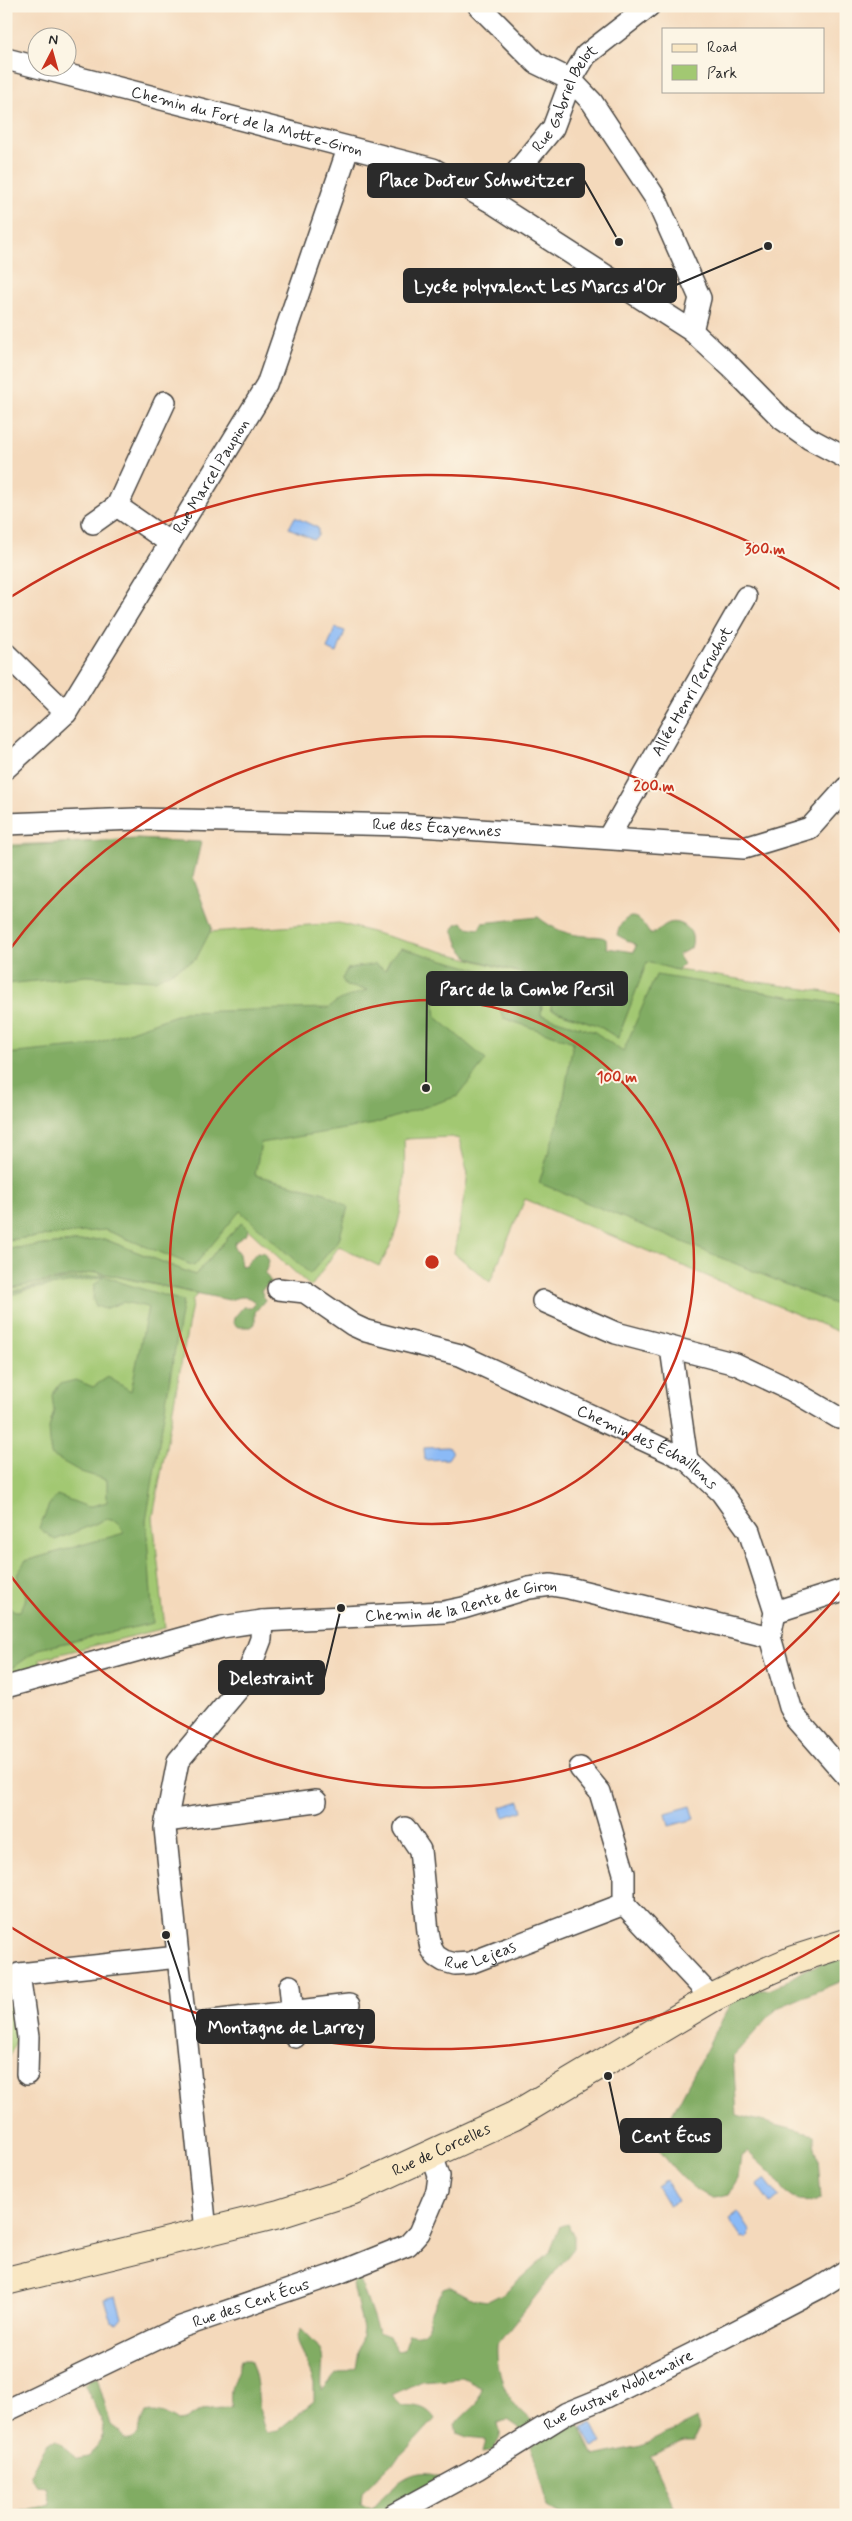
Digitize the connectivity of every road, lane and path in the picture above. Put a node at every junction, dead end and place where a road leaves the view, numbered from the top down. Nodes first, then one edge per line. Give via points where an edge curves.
1 (479, 6) edge
2 (649, 6) edge
3 (6, 59) edge
4 (571, 80) junction
5 (348, 149) junction
6 (488, 200) junction
7 (692, 330) junction
8 (165, 402) dead end
9 (846, 458) edge
10 (117, 506) junction
11 (92, 523) dead end
12 (170, 543) junction
13 (746, 597) dead end
14 (6, 654) edge
15 (66, 713) junction
16 (6, 768) edge
17 (846, 788) edge
18 (6, 824) edge
19 (608, 838) junction
20 (278, 1289) dead end
21 (543, 1301) dead end
22 (671, 1348) junction
23 (839, 1418) dead end
24 (687, 1460) junction
25 (846, 1589) edge
26 (775, 1612) junction
27 (262, 1621) junction
28 (770, 1637) junction
29 (6, 1687) edge
30 (580, 1768) dead end
31 (846, 1775) edge
32 (316, 1801) dead end
33 (166, 1821) junction
34 (405, 1828) dead end
35 (624, 1904) junction
36 (846, 1943) edge
37 (178, 1957) junction
38 (290, 1986) dead end
39 (712, 1998) junction
40 (349, 2005) dead end
41 (292, 2012) junction
42 (186, 2024) junction
43 (295, 2037) dead end
44 (27, 2074) dead end
45 (432, 2155) junction
46 (206, 2231) junction
47 (846, 2271) edge
48 (6, 2281) edge
49 (6, 2411) edge
50 (393, 2515) edge

1 - 4 street via 536,63
2 - 4 street, Rue Gabriel Belot via 586,55
3 - 5 street, Chemin du Fort de la Motte-Giron
4 - 6 street, Rue Gabriel Belot via 553,128 515,174
4 - 7 street via 592,102 656,199 700,298
5 - 6 street, Chemin du Fort de la Motte-Giron via 432,169
5 - 12 street, Rue Marcel Paupion via 267,385
6 - 7 street, Chemin du Fort de la Motte-Giron
7 - 9 street, Chemin du Fort de la Motte-Giron via 782,419 810,439
8 - 10 street
10 - 11 street
10 - 12 street
12 - 15 street, Rue Marcel Paupion
13 - 19 street, Allée Henri Perruchot
14 - 15 street
15 - 16 street, Rue Marcel Paupion
17 - 19 street, Rue des Écayennes via 810,828 744,848
18 - 19 street, Rue des Écayennes via 212,820 406,825
20 - 24 street, Chemin des Échaillons via 305,1292 366,1331 460,1355
21 - 22 street via 616,1333
22 - 23 street via 736,1364 791,1390
22 - 24 street
24 - 26 street, Chemin des Échaillons via 721,1492 745,1525 760,1560
25 - 26 street
26 - 28 street, Chemin des Échaillons
27 - 28 street, Chemin de la Rente de Giron via 444,1612 529,1588 551,1586
27 - 29 street, Chemin de la Rente de Giron via 222,1628
27 - 33 street via 261,1639 245,1681 178,1761
28 - 31 street, Chemin des Échaillons via 796,1718
30 - 35 street via 600,1792 624,1873
32 - 33 street
33 - 37 street
34 - 35 street, Rue Lejeas via 420,1850 431,1948 444,1961 470,1963
35 - 39 street
36 - 39 main road, Rue de Corcelles via 793,1960
37 - 42 street
37 - 44 street via 19,1974 28,2037
38 - 41 street
39 - 45 main road, Rue de Corcelles via 514,2116
40 - 41 street
41 - 42 street
41 - 43 street
42 - 46 street
45 - 46 main road, Rue de Corcelles via 351,2191 279,2214
45 - 49 street, Rue des Cent Écus via 439,2176 437,2191 419,2233 408,2245 336,2274 181,2327
46 - 48 main road, Rue de Corcelles
47 - 50 street, Rue Gustave Noblemaire via 696,2352 567,2413 477,2469

